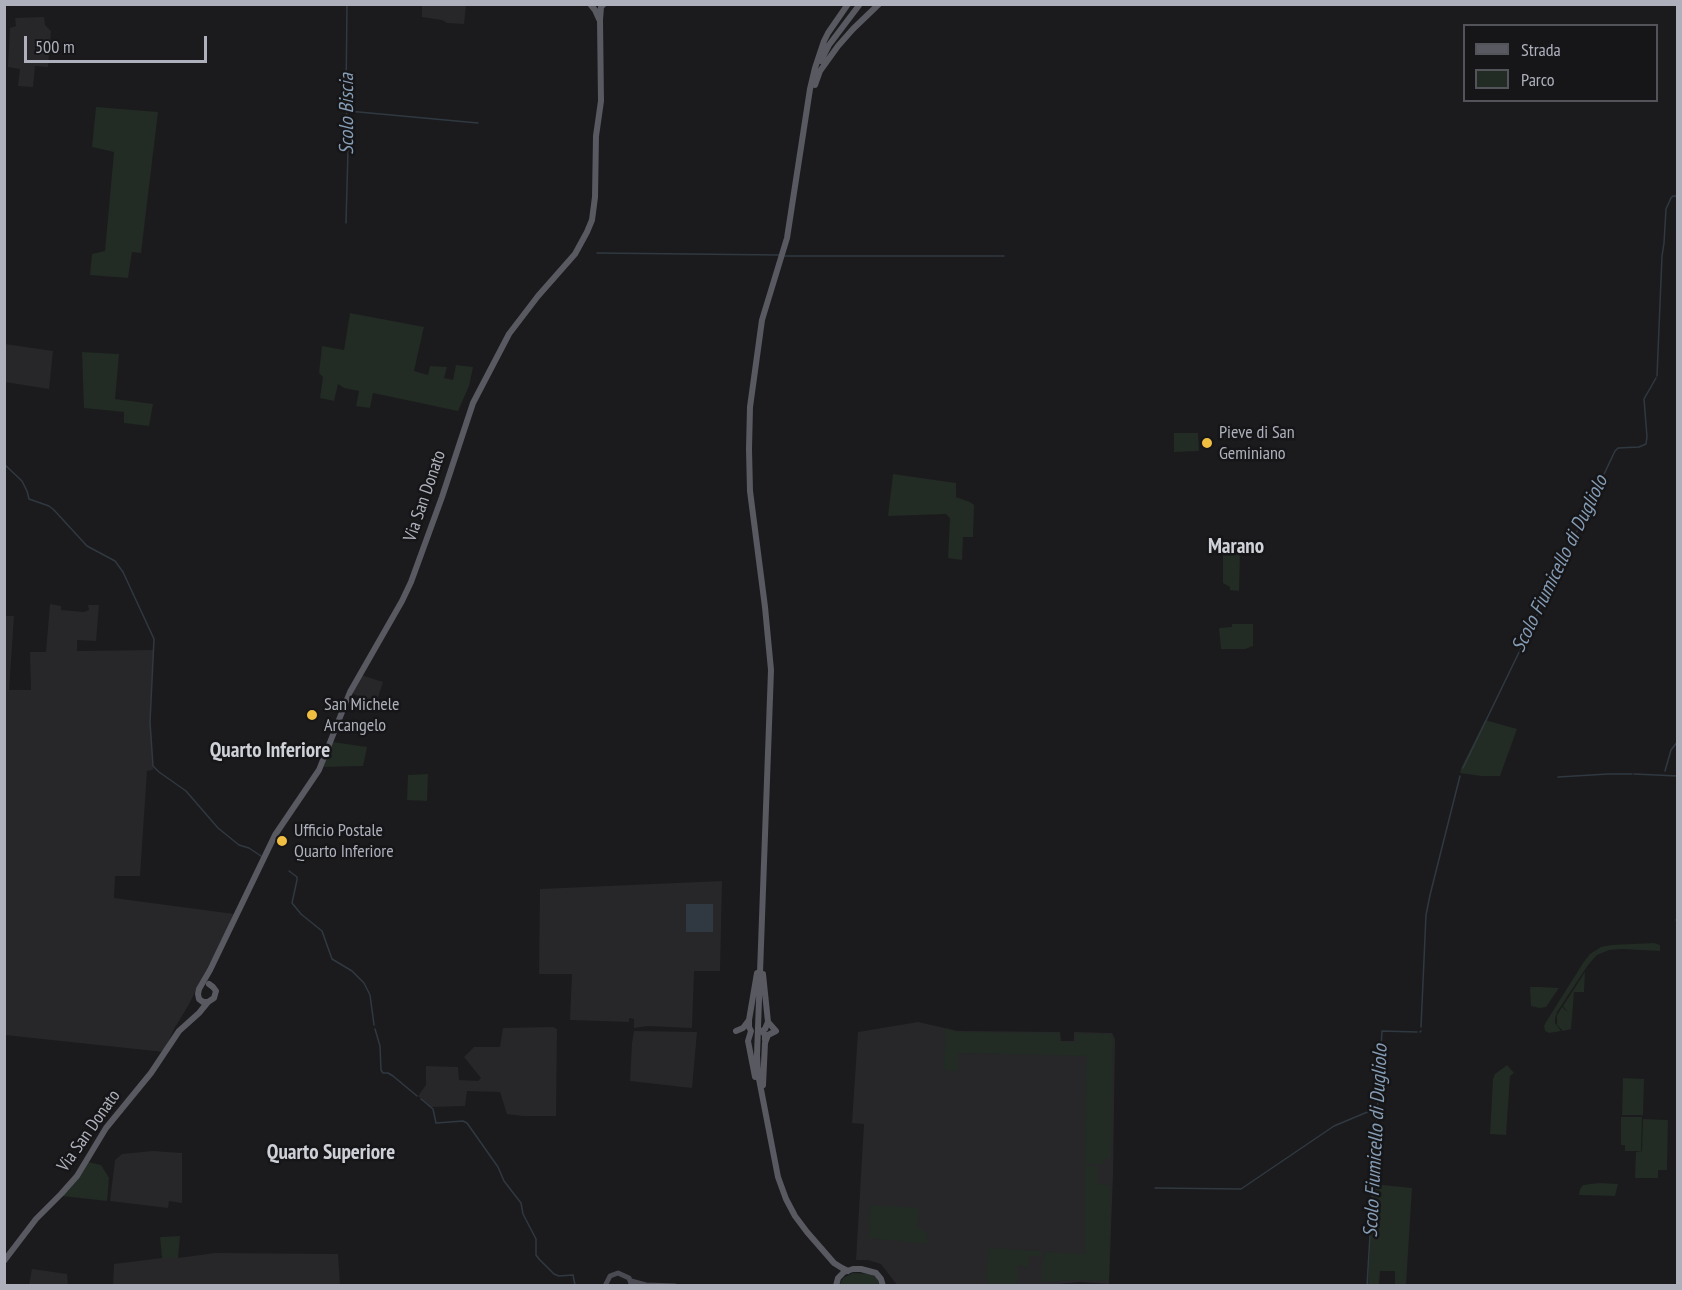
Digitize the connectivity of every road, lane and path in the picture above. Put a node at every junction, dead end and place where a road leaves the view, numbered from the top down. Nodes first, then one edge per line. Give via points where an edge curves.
1 (839, 4) edge
2 (848, 4) edge
3 (860, 4) edge
4 (878, 5) edge
5 (592, 6) edge
6 (603, 6) edge
7 (841, 15) junction
8 (600, 20) junction
9 (812, 84) junction
10 (809, 99) junction
11 (761, 955) junction
12 (206, 985) junction
13 (199, 999) junction
14 (208, 1002) junction
15 (196, 1017) junction
16 (749, 1020) junction
17 (748, 1041) junction
18 (766, 1115) junction
19 (4, 1261) edge
20 (834, 1263) junction
21 (848, 1270) junction
22 (631, 1283) edge
23 (836, 1283) edge
24 (646, 1285) edge
25 (605, 1286) edge
26 (673, 1286) edge
27 (883, 1286) edge

1 - 7 main road
2 - 7 main road
3 - 9 main road via 830,45
4 - 10 main road via 827,61
5 - 6 main road, Via San Donato
5 - 8 main road, Via San Donato
6 - 8 main road, Via San Donato
7 - 9 main road via 824,41
8 - 12 main road, Via San Donato via 601,101 594,209 587,232 576,253 498,352 468,413 439,507 402,601 350,692 319,770 275,835
9 - 10 main road
10 - 11 main road via 791,220 762,320 750,407 750,491 771,670
11 - 16 main road
11 - 18 main road via 757,1054
11 - 18 main road via 768,1022 762,1031
12 - 13 main road via 198,991
12 - 14 main road via 216,993
13 - 14 main road
13 - 15 main road via 201,1006
14 - 15 main road, Via San Donato
15 - 19 main road, Via San Donato via 179,1031 109,1125 77,1176 36,1219
16 - 17 main road
16 - 17 main road via 736,1031
17 - 18 main road
18 - 20 main road via 786,1200 801,1225
20 - 21 main road
20 - 23 main road
21 - 23 main road
21 - 27 main road via 872,1271
22 - 24 main road
22 - 25 main road via 626,1275 618,1274 610,1276
24 - 26 main road

